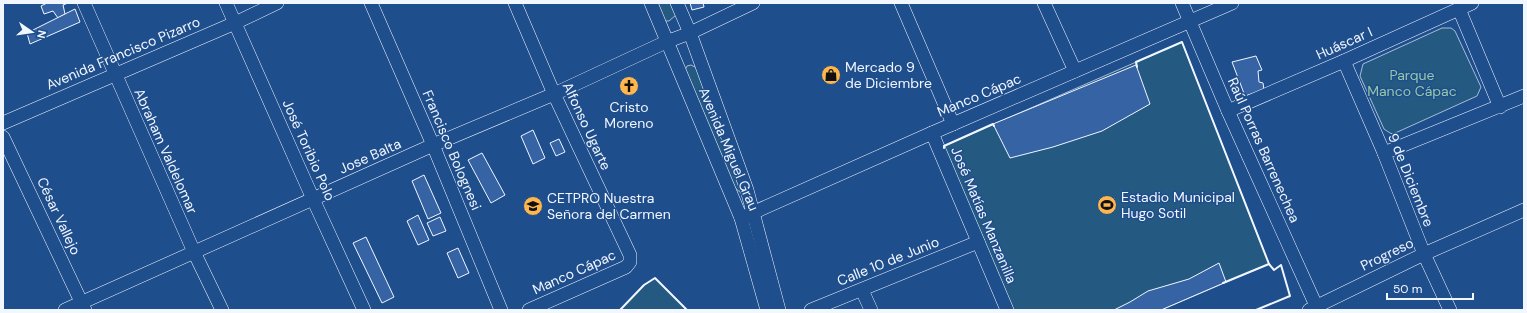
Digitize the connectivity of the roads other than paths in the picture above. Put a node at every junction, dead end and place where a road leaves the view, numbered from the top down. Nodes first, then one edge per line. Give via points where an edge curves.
1 (84, 3) edge
2 (226, 3) edge
3 (277, 3) edge
4 (371, 3) edge
5 (515, 3) edge
6 (651, 3) edge
7 (677, 3) edge
8 (753, 3) edge
9 (901, 3) edge
10 (1044, 3) edge
11 (1182, 3) edge
12 (1232, 3) edge
13 (1472, 3) edge
14 (1459, 9) junction
15 (1190, 21) junction
16 (235, 23) junction
17 (690, 33) junction
18 (666, 42) junction
19 (1344, 61) junction
20 (1075, 71) junction
21 (115, 74) junction
22 (554, 94) junction
23 (1524, 96) edge
24 (1500, 106) junction
25 (1228, 111) junction
26 (3, 123) edge
27 (954, 124) junction
28 (932, 133) junction
29 (3, 137) edge
30 (434, 145) junction
31 (1384, 152) junction
32 (313, 199) junction
33 (1524, 210) edge
34 (754, 212) junction
35 (741, 218) junction
36 (978, 242) junction
37 (194, 252) junction
38 (1424, 254) junction
39 (630, 262) joint
40 (862, 290) junction
41 (84, 306) edge
42 (1315, 309) edge
43 (65, 310) edge
44 (222, 310) edge
45 (364, 310) edge
46 (501, 310) edge
47 (529, 310) edge
48 (767, 310) edge
49 (779, 310) edge
50 (811, 310) edge
51 (871, 310) edge
52 (1007, 310) edge
53 (1450, 310) edge

1 - 21 street, Abraham Valdelomar
2 - 16 street, José Toribio Polo
3 - 16 street, Avenida Francisco Pizarro
4 - 30 street, Francisco Bolognesi
5 - 22 street, Alfonso Ugarte
6 - 18 street, Avenida Miguel Grau
7 - 17 street, Avenida Miguel Grau
8 - 17 street, Jose Balta
9 - 27 street
10 - 20 street
11 - 15 street, Raúl Porras Barrenechea
12 - 15 street, Manco Cápac
13 - 14 street, Huáscar I
14 - 19 street, Huáscar I
14 - 24 street
15 - 20 street, Manco Cápac
15 - 25 street, Raúl Porras Barrenechea
16 - 21 street, Avenida Francisco Pizarro
16 - 32 street, José Toribio Polo
17 - 18 street, Jose Balta
17 - 34 street, Avenida Miguel Grau
18 - 22 street, Jose Balta
18 - 35 street, Avenida Miguel Grau
19 - 25 street, Huáscar I
19 - 31 street, 9 de Diciembre
20 - 27 street, Manco Cápac
21 - 26 street, Avenida Francisco Pizarro
21 - 37 street, Abraham Valdelomar
22 - 30 street, Jose Balta
22 - 39 street, Alfonso Ugarte via 630,255
23 - 24 street
24 - 31 street
25 - 42 street, Raúl Porras Barrenechea
27 - 28 street, Manco Cápac
28 - 34 street, Manco Cápac
28 - 36 street, José Matías Manzanilla
29 - 41 street, César Vallejo
30 - 32 street, Jose Balta
30 - 46 street, Francisco Bolognesi
31 - 38 street, 9 de Diciembre
32 - 37 street, Jose Balta
32 - 45 street, José Toribio Polo
33 - 38 street, Progreso
34 - 35 street, Manco Cápac
34 - 49 street, Avenida Miguel Grau
35 - 48 street, Avenida Miguel Grau
36 - 40 street, Calle 10 de Junio
36 - 52 street, José Matías Manzanilla
37 - 41 street, Jose Balta
37 - 44 street, Abraham Valdelomar
38 - 42 street, Progreso
38 - 53 street, 9 de Diciembre
39 - 47 street, Manco Cápac via 626,267
40 - 50 street, Calle 10 de Junio
40 - 51 street
41 - 43 street, Jose Balta

